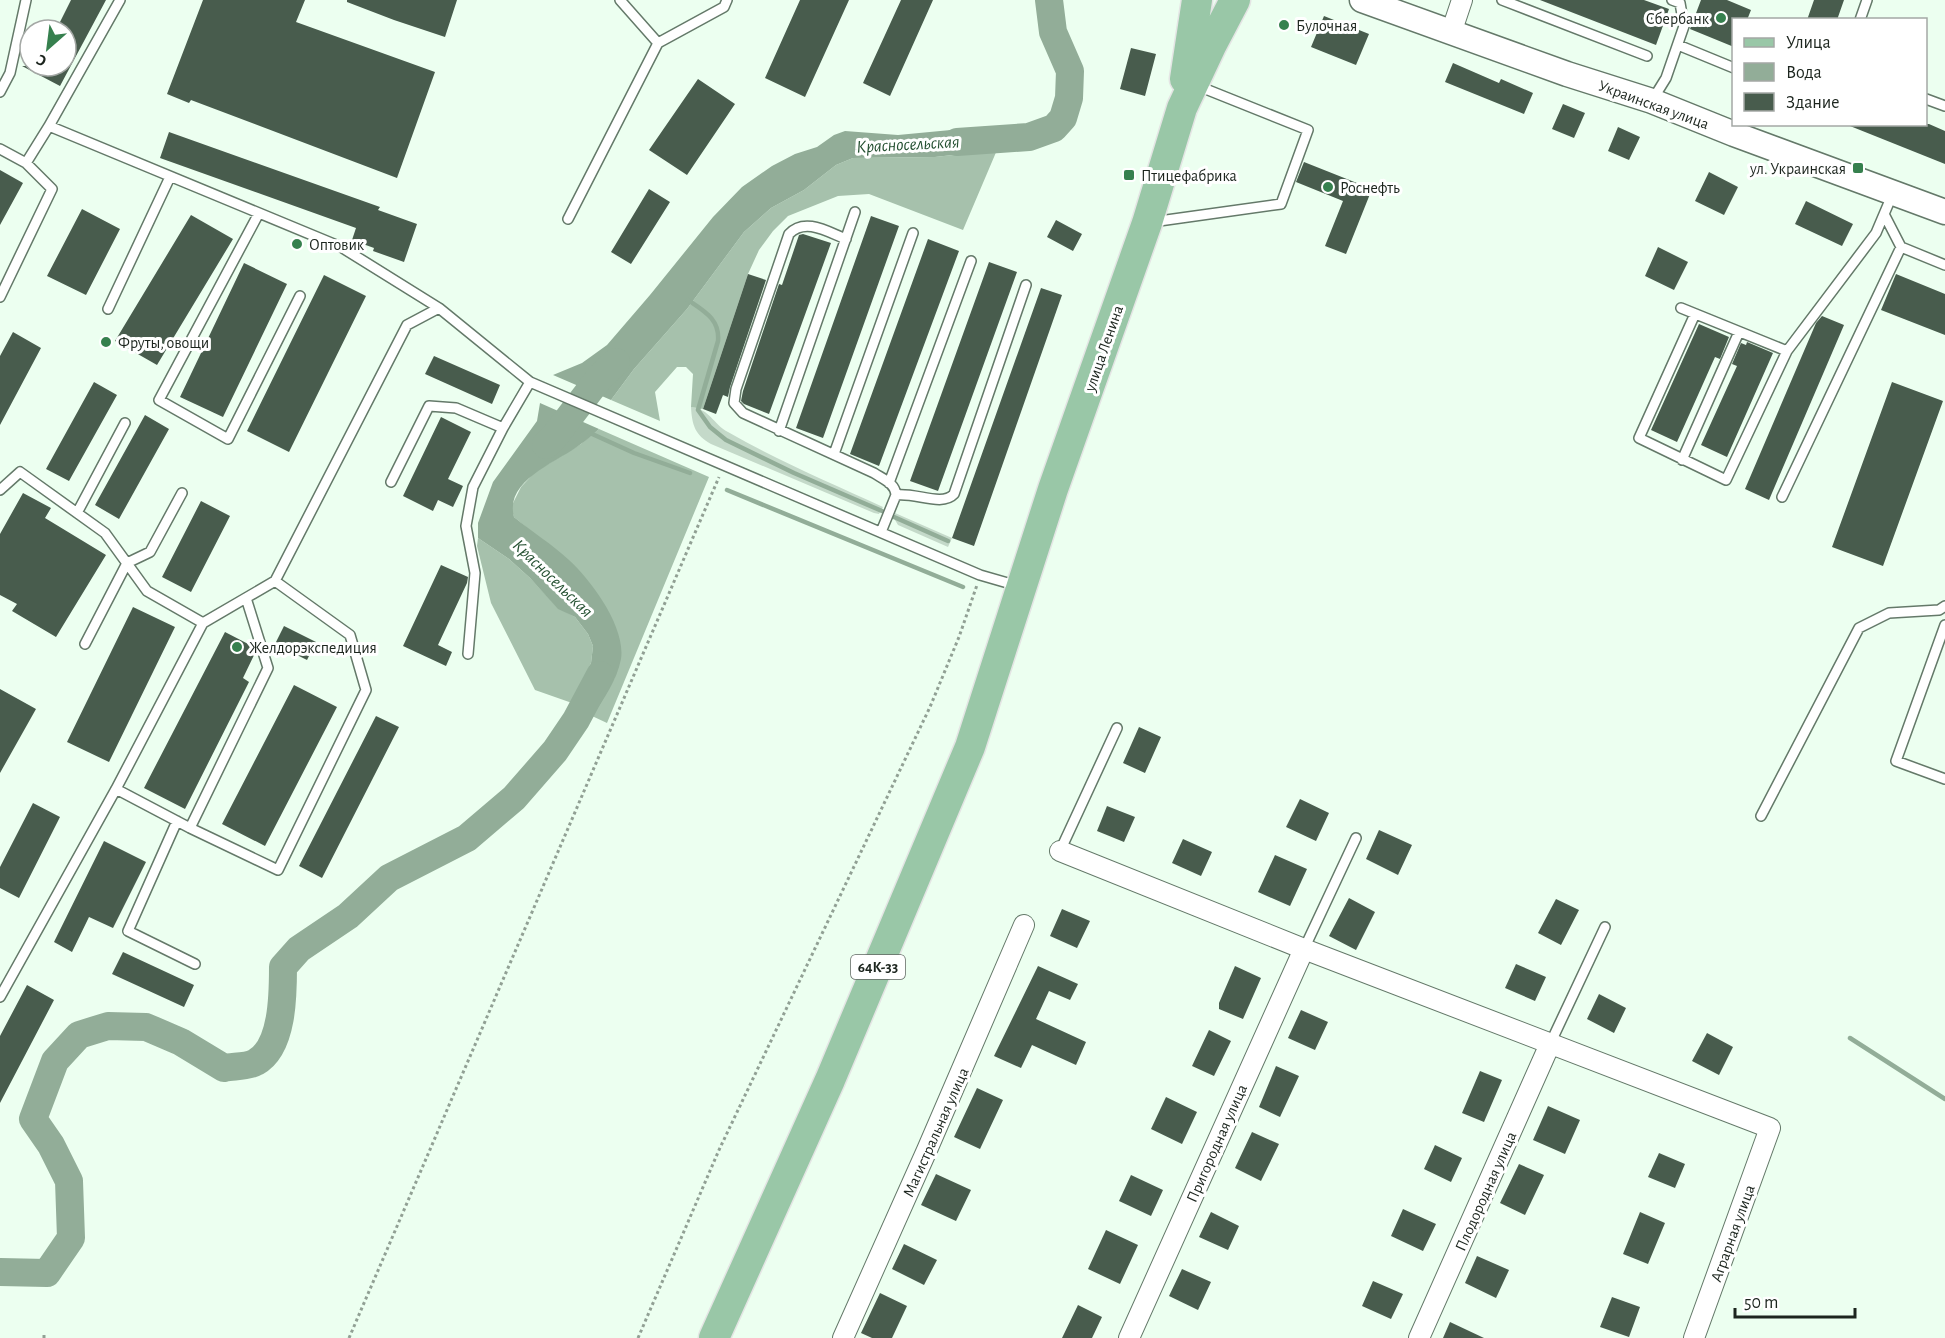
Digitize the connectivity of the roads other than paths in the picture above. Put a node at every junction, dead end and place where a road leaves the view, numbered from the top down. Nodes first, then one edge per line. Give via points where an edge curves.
1 (26, 0) edge
2 (120, 0) edge
3 (620, 0) edge
4 (727, 0) edge
5 (1197, 0) edge
6 (1235, 0) edge
7 (1362, 0) edge
8 (1462, 0) edge
9 (1502, 0) edge
10 (1672, 0) edge
11 (1867, 0) edge
12 (1861, 18) edge
13 (1450, 33) junction
14 (658, 43) junction
15 (1678, 45) junction
16 (1647, 56) dead end
17 (1732, 67) edge
18 (0, 92) edge
19 (1187, 96) junction
20 (1927, 99) edge
21 (1653, 101) junction
22 (1945, 106) edge
23 (49, 126) junction
24 (1735, 129) edge
25 (0, 148) edge
26 (26, 163) junction
27 (170, 177) junction
28 (1889, 203) junction
29 (855, 212) dead end
30 (1945, 212) edge
31 (259, 213) junction
32 (568, 219) dead end
33 (1147, 223) junction
34 (913, 233) dead end
35 (846, 239) junction
36 (1901, 248) junction
37 (971, 261) dead end
38 (1945, 265) edge
39 (1026, 285) dead end
40 (300, 296) dead end
41 (0, 297) edge
42 (439, 308) junction
43 (1681, 308) dead end
44 (108, 309) dead end
45 (1695, 314) junction
46 (1739, 332) junction
47 (1787, 351) junction
48 (530, 382) junction
49 (125, 423) dead end
50 (503, 428) junction
51 (778, 431) junction
52 (834, 454) junction
53 (1682, 460) junction
54 (391, 482) dead end
55 (889, 483) junction
56 (0, 490) edge
57 (182, 493) dead end
58 (896, 495) junction
59 (1782, 497) dead end
60 (77, 513) junction
61 (881, 532) junction
62 (127, 563) junction
63 (275, 581) junction
64 (1023, 588) junction
65 (246, 598) junction
66 (1945, 606) edge
67 (203, 623) junction
68 (1945, 625) edge
69 (85, 644) dead end
70 (468, 654) dead end
71 (1117, 728) dead end
72 (1945, 779) edge
73 (116, 789) junction
74 (1761, 816) dead end
75 (177, 820) junction
76 (190, 828) junction
77 (1356, 838) dead end
78 (1060, 851) joint
79 (1024, 925) dead end
80 (1605, 927) dead end
81 (1304, 949) junction
82 (195, 963) dead end
83 (0, 997) edge
84 (1550, 1044) junction
85 (714, 1338) edge
86 (843, 1338) edge
87 (1129, 1338) edge
88 (1419, 1338) edge
89 (1694, 1338) edge

1 - 18 lane via 10,73
2 - 23 lane
3 - 14 lane
4 - 14 lane via 724,7
5 - 19 main road, улица Ленина
6 - 19 main road, улица Ленина
7 - 13 street, Украинская улица
8 - 13 street
9 - 16 lane
10 - 15 lane via 1680,3 1684,26
11 - 12 lane
13 - 21 street, Украинская улица
14 - 32 lane
15 - 17 lane
15 - 21 lane
19 - 33 main road, улица Ленина
19 - 33 lane via 1308,130 1281,204
20 - 22 lane
21 - 24 street, Украинская улица
23 - 26 lane
23 - 27 lane
24 - 28 street, Украинская улица
25 - 26 lane
26 - 41 lane via 52,189
27 - 31 lane
27 - 44 lane
28 - 30 street, Украинская улица
28 - 36 lane
28 - 47 lane via 1876,233
29 - 35 lane
31 - 40 lane via 159,400 228,439
31 - 42 lane via 341,247
33 - 64 main road, улица Ленина via 1053,489
34 - 52 lane
35 - 51 lane
35 - 51 lane via 802,225 789,234 782,251 734,397 743,413
36 - 38 lane
36 - 59 lane
37 - 55 lane
39 - 58 lane via 954,494 941,501
42 - 48 lane
42 - 63 lane via 407,326
43 - 45 lane
45 - 46 lane
45 - 53 lane via 1639,438
46 - 47 lane
46 - 53 lane
47 - 53 lane via 1726,480
48 - 50 lane
48 - 61 lane
49 - 60 lane
50 - 54 lane via 456,408 429,406
50 - 70 lane via 473,487 466,526 475,573
51 - 52 lane
52 - 55 lane
55 - 58 lane
56 - 60 lane via 20,472
57 - 62 lane via 150,552
58 - 61 lane
60 - 62 lane via 105,533
61 - 64 lane via 980,575
62 - 67 lane via 147,591
62 - 69 lane
63 - 65 lane
63 - 76 lane via 350,635 366,690 278,870
64 - 85 main road, 64К-33 via 970,747 830,1080
65 - 67 lane
65 - 76 lane via 268,668
66 - 74 lane via 1939,610 1889,613 1859,628
67 - 73 lane
68 - 72 lane via 1896,761
71 - 78 lane
73 - 75 lane
73 - 83 lane
75 - 76 lane
75 - 82 lane via 128,931
77 - 81 lane
78 - 81 street
79 - 86 street, Магистральная улица
80 - 84 lane
81 - 84 street
81 - 87 street, Пригородная улица
84 - 88 street, Плодородная улица
84 - 89 street, Аграрная улица via 1770,1128

